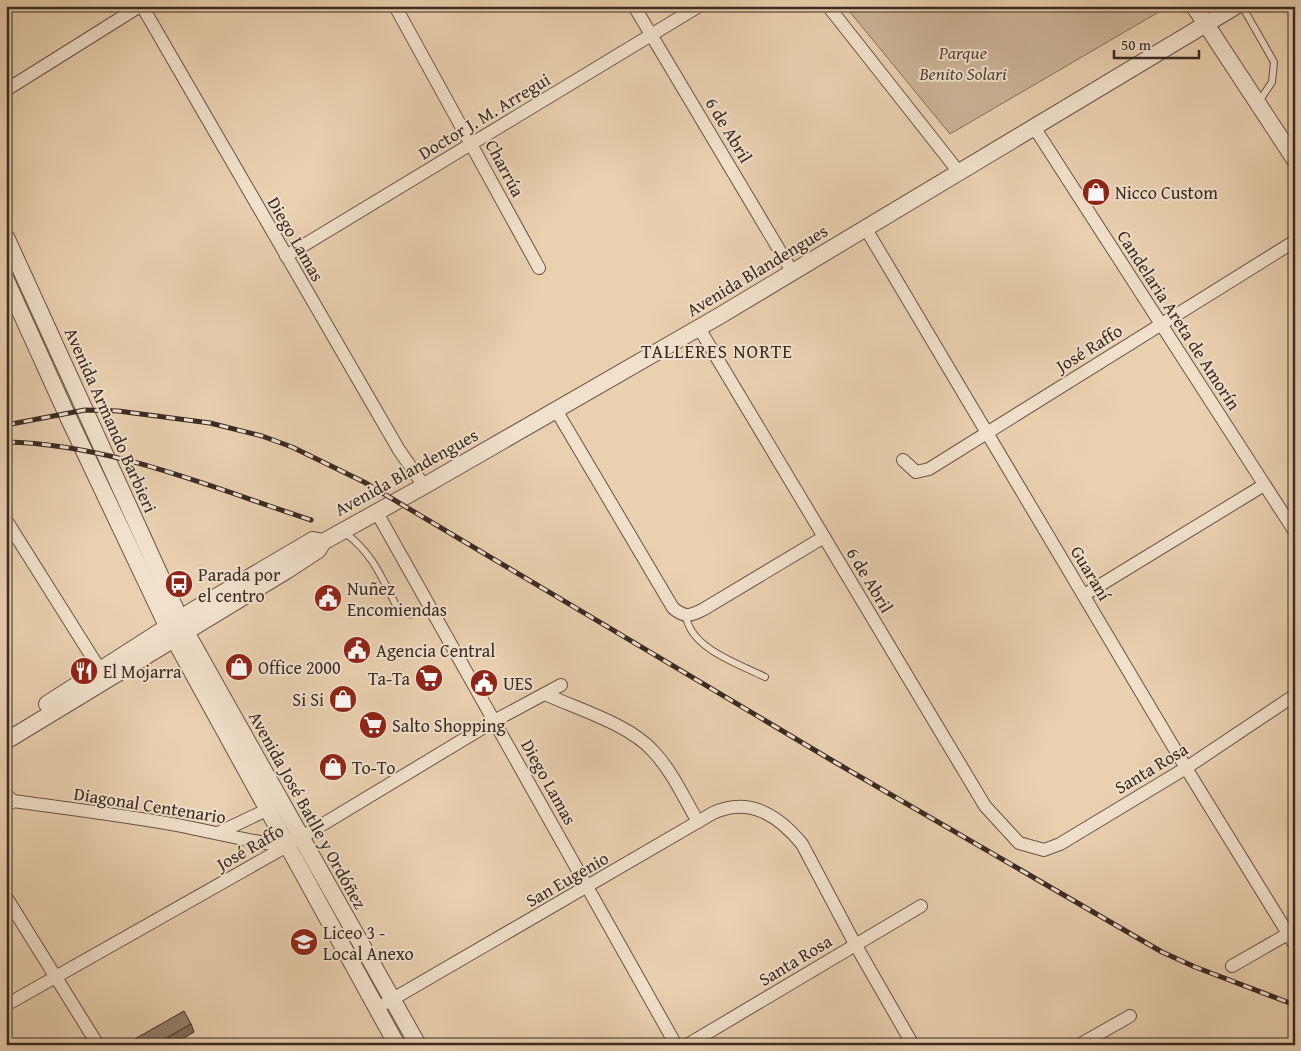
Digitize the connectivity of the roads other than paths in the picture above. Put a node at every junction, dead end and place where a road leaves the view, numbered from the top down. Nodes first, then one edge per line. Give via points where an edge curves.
1 (141, 6) edge
2 (395, 6) edge
3 (634, 6) edge
4 (699, 6) edge
5 (828, 6) edge
6 (1194, 6) edge
7 (1236, 6) edge
8 (1242, 6) edge
9 (1206, 24) junction
10 (652, 36) junction
11 (6, 90) edge
12 (1258, 104) junction
13 (1034, 127) junction
14 (472, 144) junction
15 (1295, 160) edge
16 (958, 171) junction
17 (866, 229) junction
18 (6, 237) edge
19 (1295, 241) edge
20 (286, 256) junction
21 (539, 268) dead end
22 (793, 273) junction
23 (6, 280) edge
24 (1162, 323) junction
25 (699, 328) junction
26 (556, 410) junction
27 (988, 433) junction
28 (903, 460) dead end
29 (1264, 485) junction
30 (424, 486) junction
31 (376, 511) junction
32 (6, 520) edge
33 (343, 531) junction
34 (1295, 532) edge
35 (824, 537) junction
36 (1084, 595) junction
37 (430, 608) junction
38 (686, 616) junction
39 (177, 629) junction
40 (104, 675) junction
41 (765, 677) dead end
42 (561, 685) dead end
43 (545, 694) junction
44 (1295, 695) edge
45 (494, 722) junction
46 (6, 729) edge
47 (6, 741) edge
48 (1186, 768) junction
49 (7, 799) edge
50 (273, 805) junction
51 (698, 822) junction
52 (218, 833) junction
53 (294, 842) junction
54 (1019, 843) joint
55 (588, 888) junction
56 (6, 897) edge
57 (921, 906) dead end
58 (1291, 932) edge
59 (855, 944) junction
60 (1295, 945) edge
61 (1232, 966) dead end
62 (56, 976) junction
63 (392, 999) junction
64 (6, 1005) edge
65 (377, 1008) junction
66 (1130, 1016) dead end
67 (98, 1045) edge
68 (398, 1045) edge
69 (418, 1045) edge
70 (676, 1045) edge
71 (687, 1045) edge
72 (913, 1045) edge
73 (1078, 1045) edge

1 - 11 street
1 - 20 street, Diego Lamas
2 - 14 street, Charrúa
3 - 10 street, 6 de Abril
4 - 10 street, Doctor J. M. Arregui
5 - 16 street
6 - 9 street
7 - 9 street, Avenida Blandengues
8 - 12 lane via 1274,62 1272,82
9 - 12 street
9 - 13 street, Avenida Blandengues
10 - 14 street, Doctor J. M. Arregui
10 - 22 street, 6 de Abril
12 - 15 street
13 - 16 street, Avenida Blandengues
13 - 24 street, Candelaria Areta de Amorín
14 - 20 street, Doctor J. M. Arregui
14 - 21 street, Charrúa
16 - 17 street, Avenida Blandengues
17 - 22 street, Avenida Blandengues
17 - 27 street, Guaraní
18 - 39 street, Avenida Armando Barbieri
19 - 24 street, José Raffo
20 - 30 street, Diego Lamas via 399,450
22 - 25 street, Avenida Blandengues
23 - 39 street, Avenida Armando Barbieri via 68,418
24 - 27 street, José Raffo
24 - 29 street, Candelaria Areta de Amorín
25 - 26 street, Avenida Blandengues
25 - 35 street, 6 de Abril
26 - 30 street, Avenida Blandengues
26 - 38 street via 673,608
27 - 28 street, José Raffo via 929,469 916,472
27 - 36 street, Guaraní
29 - 34 street, Candelaria Areta de Amorín
29 - 36 street
30 - 31 street, Avenida Blandengues
31 - 33 street, Avenida Blandengues
31 - 37 street, Diego Lamas
32 - 40 street
33 - 37 lane via 369,554 399,611 416,615
33 - 39 street, Avenida Blandengues via 323,542 313,540
35 - 38 street via 704,609
35 - 54 street, 6 de Abril via 985,806
36 - 48 street, Guaraní
37 - 45 street, Diego Lamas
38 - 41 lane via 689,628 699,640
39 - 40 street, Avenida Blandengues
39 - 50 street, Avenida José Batlle y Ordóñez
40 - 46 street, Avenida Blandengues
40 - 47 street, Avenida Blandengues
42 - 43 street, José Raffo
43 - 45 street, José Raffo
43 - 51 street via 619,727 652,749
44 - 48 street, Santa Rosa
45 - 53 street, José Raffo
45 - 55 street, Diego Lamas
48 - 54 street, Santa Rosa via 1060,844 1044,850
48 - 58 street, Guaraní
49 - 52 street, Diagonal Centenario
50 - 52 street
50 - 53 street, Avenida José Batlle y Ordóñez
51 - 55 street, San Eugenio
51 - 59 street, San Eugenio via 726,807 743,805 760,810 778,821 802,844
52 - 53 street, Diagonal Centenario via 254,842
53 - 62 street, José Raffo
53 - 63 street, Avenida José Batlle y Ordóñez
53 - 65 street, Avenida José Batlle y Ordóñez
55 - 63 street, San Eugenio
55 - 70 street, Diego Lamas
56 - 62 street
57 - 59 street, Santa Rosa
58 - 60 street, Guaraní
58 - 61 street
59 - 71 street, Santa Rosa
59 - 72 street
62 - 64 street, José Raffo
62 - 67 street
63 - 65 street, San Eugenio
63 - 69 street, Avenida José Batlle y Ordóñez
65 - 68 street, Avenida José Batlle y Ordóñez
66 - 73 street

